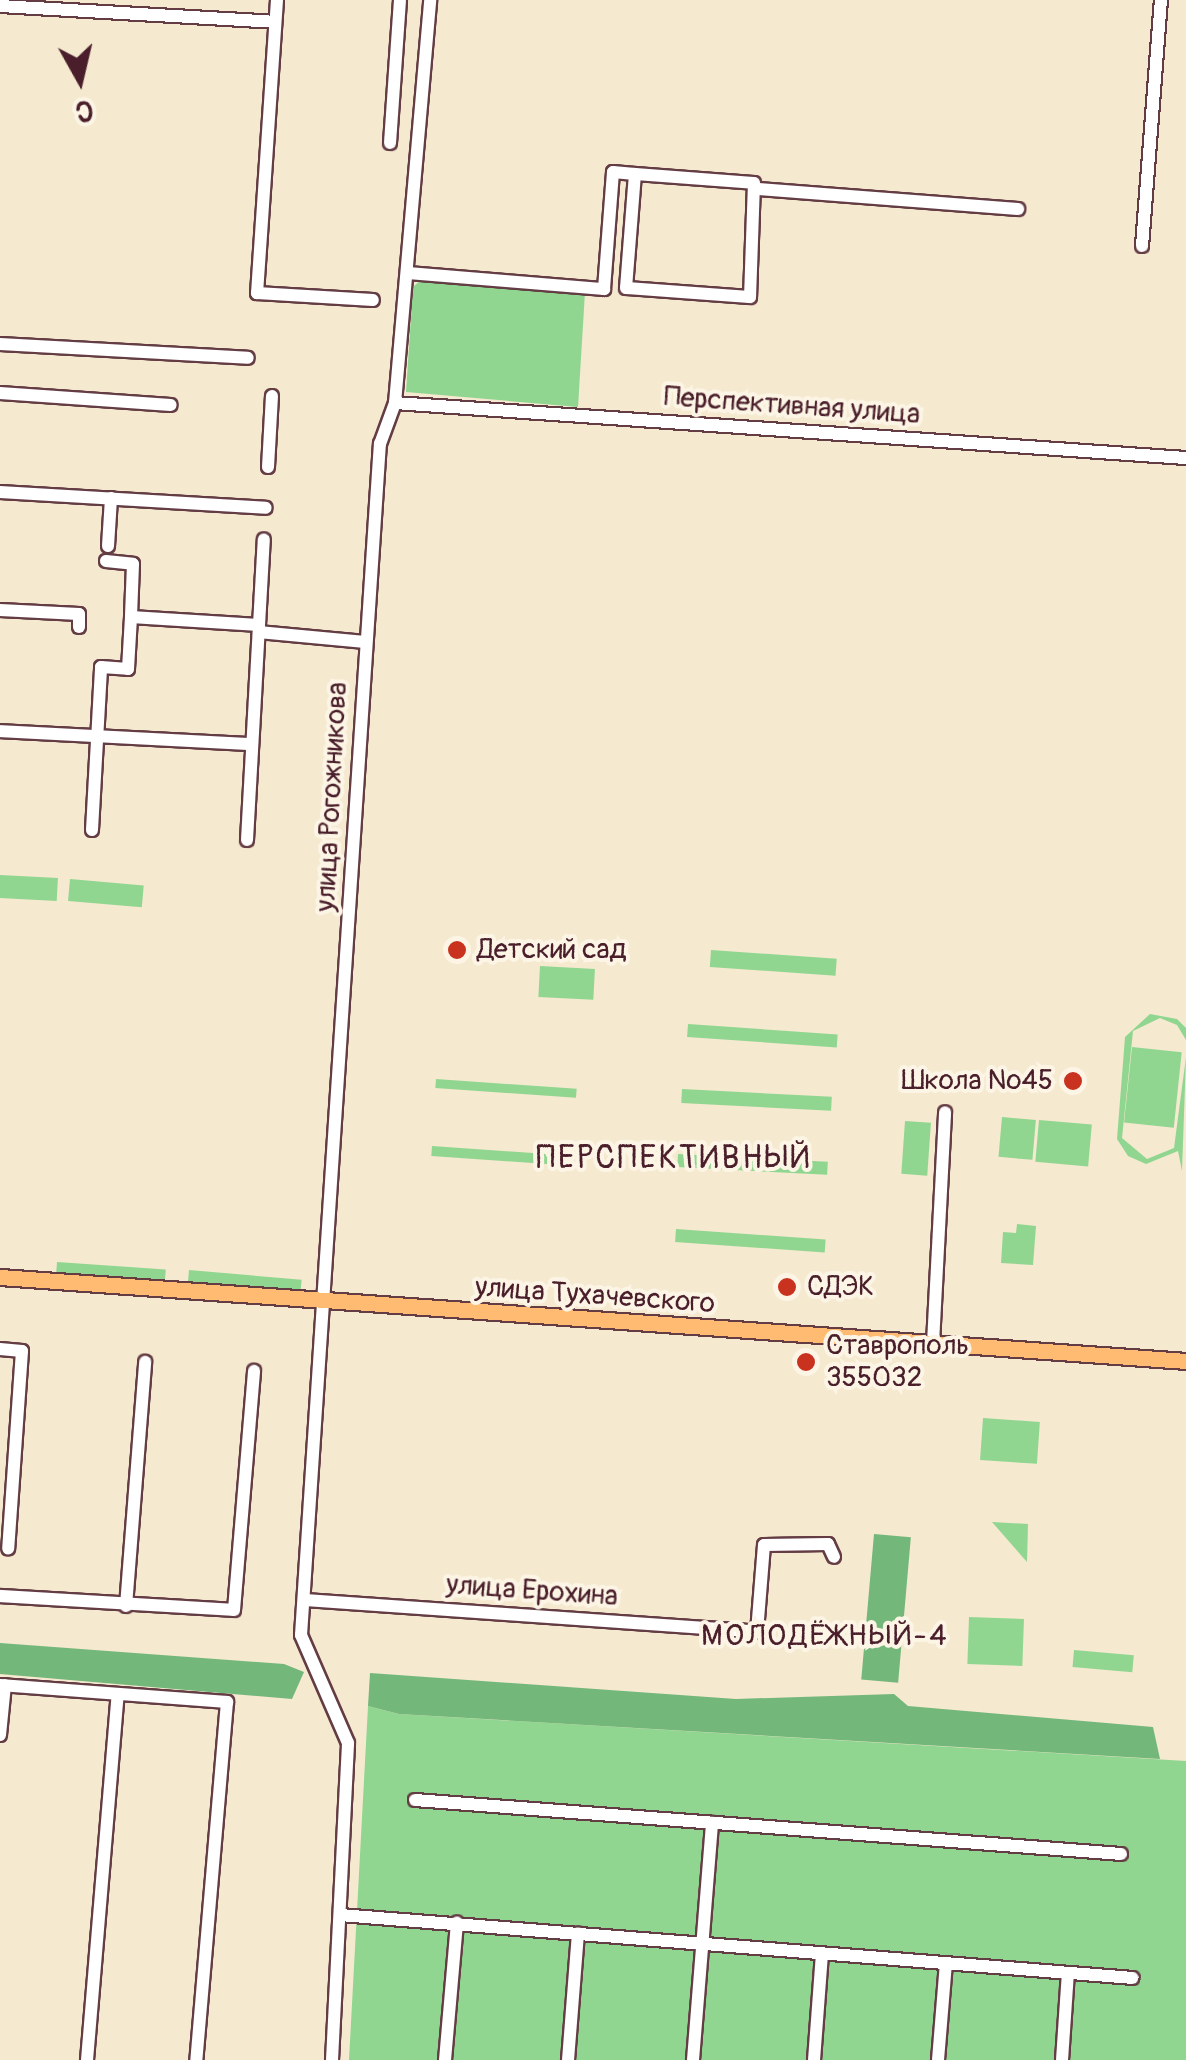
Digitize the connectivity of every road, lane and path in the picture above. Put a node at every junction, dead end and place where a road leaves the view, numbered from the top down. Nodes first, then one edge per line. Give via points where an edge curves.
1 (276, 0) edge
2 (400, 0) edge
3 (430, 0) edge
4 (1161, 0) edge
5 (0, 6) edge
6 (274, 22) junction
7 (390, 143) dead end
8 (635, 174) junction
9 (758, 188) junction
10 (1018, 208) dead end
11 (1142, 246) dead end
12 (408, 274) junction
13 (373, 300) dead end
14 (0, 344) edge
15 (248, 358) dead end
16 (0, 393) edge
17 (272, 396) dead end
18 (395, 404) junction
19 (172, 405) dead end
20 (1186, 458) edge
21 (268, 468) dead end
22 (0, 492) edge
23 (111, 498) junction
24 (266, 508) dead end
25 (264, 539) dead end
26 (0, 610) edge
27 (131, 618) junction
28 (78, 627) dead end
29 (259, 628) junction
30 (365, 642) junction
31 (0, 731) edge
32 (97, 735) junction
33 (252, 744) junction
34 (92, 830) dead end
35 (247, 840) dead end
36 (945, 1112) dead end
37 (0, 1277) edge
38 (327, 1302) junction
39 (933, 1344) junction
40 (0, 1349) edge
41 (1186, 1361) edge
42 (144, 1362) dead end
43 (254, 1371) dead end
44 (8, 1549) dead end
45 (834, 1557) dead end
46 (0, 1596) edge
47 (304, 1600) junction
48 (126, 1606) junction
49 (2, 1685) edge
50 (118, 1694) junction
51 (0, 1735) edge
52 (415, 1800) dead end
53 (712, 1823) junction
54 (1122, 1854) dead end
55 (340, 1915) junction
56 (457, 1924) junction
57 (578, 1933) junction
58 (705, 1944) junction
59 (822, 1953) junction
60 (946, 1963) junction
61 (1068, 1973) junction
62 (1133, 1978) dead end
63 (87, 2060) edge
64 (196, 2060) edge
65 (332, 2060) edge
66 (445, 2060) edge
67 (568, 2060) edge
68 (693, 2060) edge
69 (814, 2060) edge
70 (938, 2060) edge
71 (1062, 2060) edge

1 - 6 street
2 - 7 street
3 - 12 street, улица Рогожникова
4 - 11 street
5 - 6 street
6 - 13 street via 257,294
8 - 9 street
8 - 9 street via 626,288 750,298
8 - 12 street via 614,172 604,289
9 - 10 street
12 - 18 street, улица Рогожникова
14 - 15 street
16 - 19 street
17 - 21 street
18 - 20 street, Перспективная улица
18 - 30 street, улица Рогожникова via 380,444
22 - 23 street
23 - 24 street
23 - 27 street via 107,553 133,564
25 - 29 street
26 - 28 street via 79,614
27 - 29 street
27 - 32 street via 128,669 101,667
29 - 30 street
29 - 33 street
30 - 38 street, улица Рогожникова
31 - 32 street
32 - 33 street
32 - 34 street
33 - 35 street
36 - 39 street
37 - 38 main road, улица Тухачевского
38 - 39 main road, улица Тухачевского
38 - 47 street, улица Рогожникова
39 - 41 main road, улица Тухачевского
40 - 44 street via 22,1351
42 - 48 street
43 - 48 street via 234,1610
45 - 47 street, улица Ерохина via 828,1544 772,1540 764,1546 757,1632
46 - 48 street
47 - 55 street, улица Рогожникова via 301,1634 348,1743
49 - 50 street
49 - 51 street
50 - 63 street
50 - 64 street via 227,1702
52 - 53 street
53 - 54 street
53 - 58 street
55 - 56 street
55 - 65 street, улица Рогожникова
56 - 57 street
56 - 66 street
57 - 58 street
57 - 67 street
58 - 59 street
58 - 68 street
59 - 60 street
59 - 69 street
60 - 61 street
60 - 70 street
61 - 62 street
61 - 71 street

